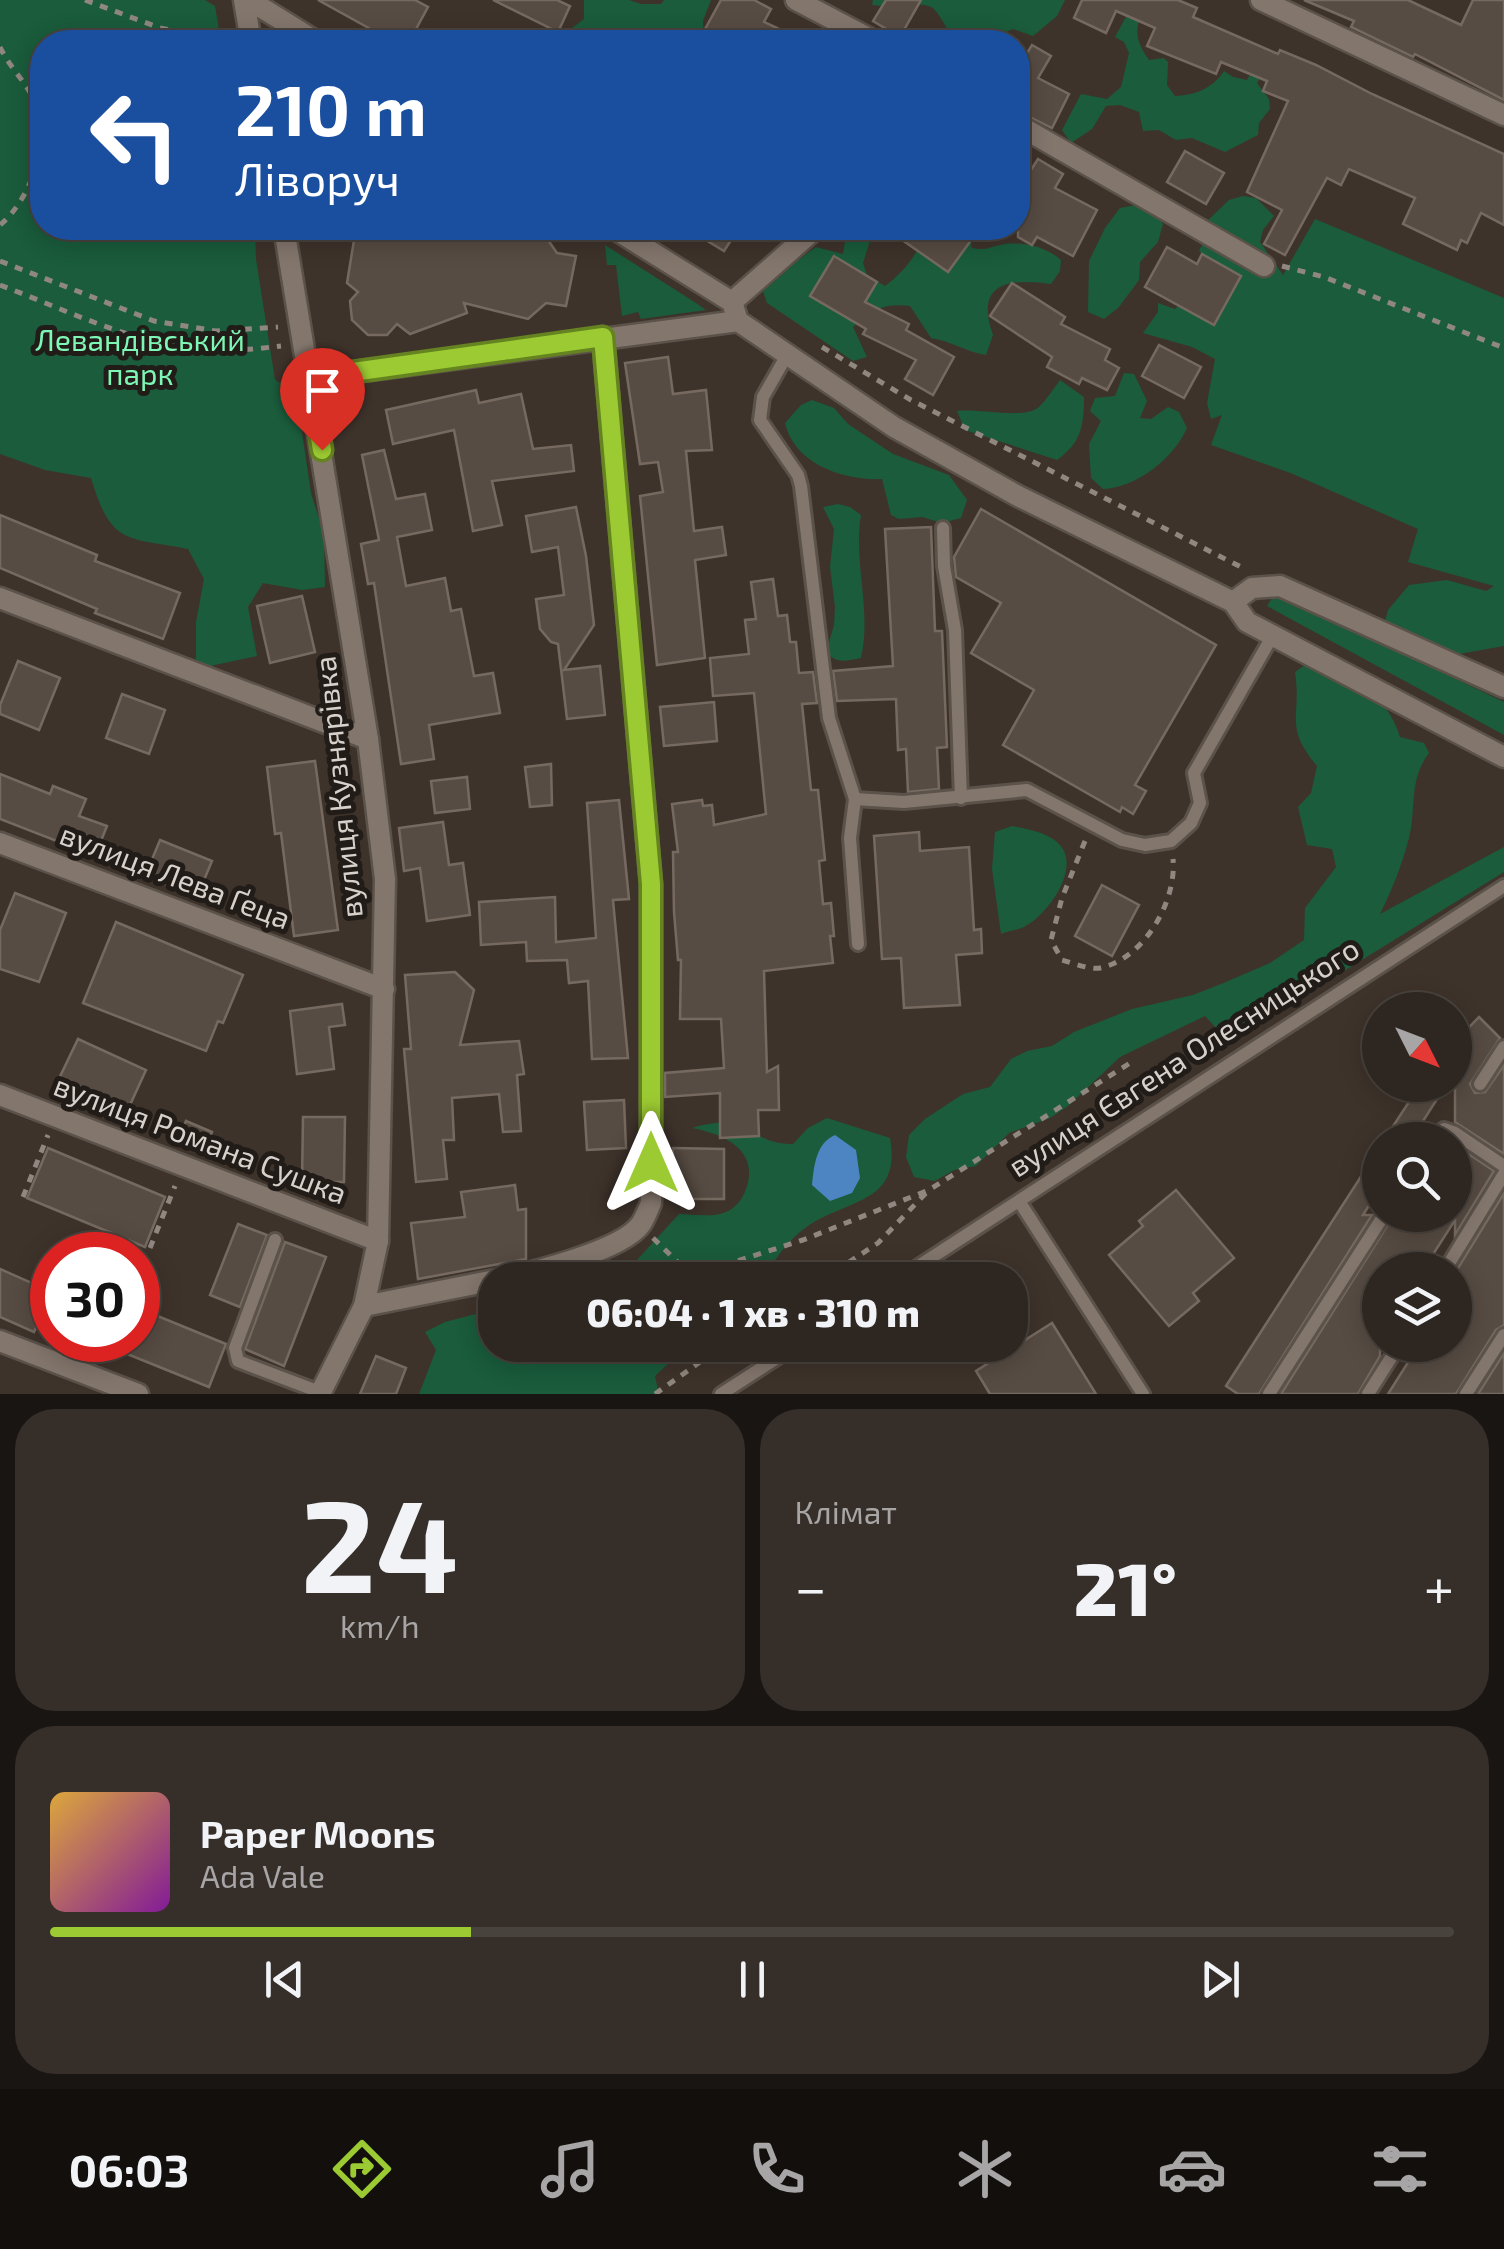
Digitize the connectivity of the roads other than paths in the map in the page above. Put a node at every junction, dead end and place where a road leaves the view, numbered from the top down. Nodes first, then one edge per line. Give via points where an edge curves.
1 (246, 0) edge
2 (796, 0) edge
3 (1261, 0) edge
4 (250, 30) edge
5 (297, 30) edge
6 (853, 30) edge
7 (1504, 115) edge
8 (1030, 132) edge
9 (286, 240) edge
10 (630, 240) edge
11 (804, 240) edge
12 (1264, 266) road end
13 (735, 312) junction
14 (603, 337) junction
15 (787, 354) junction
16 (310, 378) junction
17 (943, 528) dead end
18 (0, 598) edge
19 (1233, 602) junction
20 (1273, 636) junction
21 (1504, 688) edge
22 (368, 738) junction
23 (1504, 757) edge
24 (961, 798) junction
25 (856, 799) junction
26 (0, 843) edge
27 (1504, 886) edge
28 (858, 944) dead end
29 (384, 989) junction
30 (1504, 1047) edge
31 (1480, 1084) dead end
32 (0, 1095) edge
33 (1472, 1144) edge
34 (1504, 1166) edge
35 (1504, 1174) edge
36 (1019, 1201) junction
37 (1373, 1232) edge
38 (275, 1240) dead end
39 (378, 1241) junction
40 (1456, 1252) edge
41 (563, 1262) edge
42 (925, 1262) edge
43 (478, 1284) edge
44 (364, 1306) junction
45 (1504, 1335) edge
46 (0, 1340) edge
47 (771, 1362) edge
48 (1388, 1362) edge
49 (320, 1393) edge
50 (138, 1394) edge
51 (721, 1394) edge
52 (1143, 1394) edge
53 (1268, 1394) edge
54 (1368, 1394) edge
55 (1466, 1394) edge

1 - 4 street
1 - 5 street
2 - 6 street
3 - 7 street
8 - 12 street
9 - 16 street, вулиця Кузнярівка
10 - 13 street
11 - 13 street
13 - 14 street
13 - 15 street
14 - 16 street
14 - 41 street via 651,884 651,1203 640,1226 620,1242
15 - 19 street via 956,462
15 - 25 lane via 763,397 760,420 800,480 829,718
16 - 22 street, вулиця Кузнярівка
17 - 24 lane via 955,630
18 - 22 street
19 - 20 street via 1247,622
19 - 21 street via 1252,588 1280,586
20 - 23 street
20 - 24 lane via 1194,773 1200,803 1171,842 1145,846 1122,840 1026,790
22 - 29 street, вулиця Кузнярівка via 385,879
24 - 25 lane
25 - 28 lane via 850,838
26 - 29 street, вулиця Лева Ґеца
27 - 36 lane, вулиця Євгена Олесницького
29 - 39 street, вулиця Кузнярівка
30 - 31 lane
32 - 39 street, вулиця Романа Сушка
33 - 34 lane
35 - 40 lane
36 - 42 lane, вулиця Євгена Олесницького
36 - 52 lane
37 - 53 lane
38 - 49 lane via 235,1348 238,1361
39 - 44 street, вулиця Кузнярівка
43 - 44 street
44 - 49 street, вулиця Кузнярівка
45 - 55 lane
46 - 50 street
47 - 51 lane
48 - 54 lane

